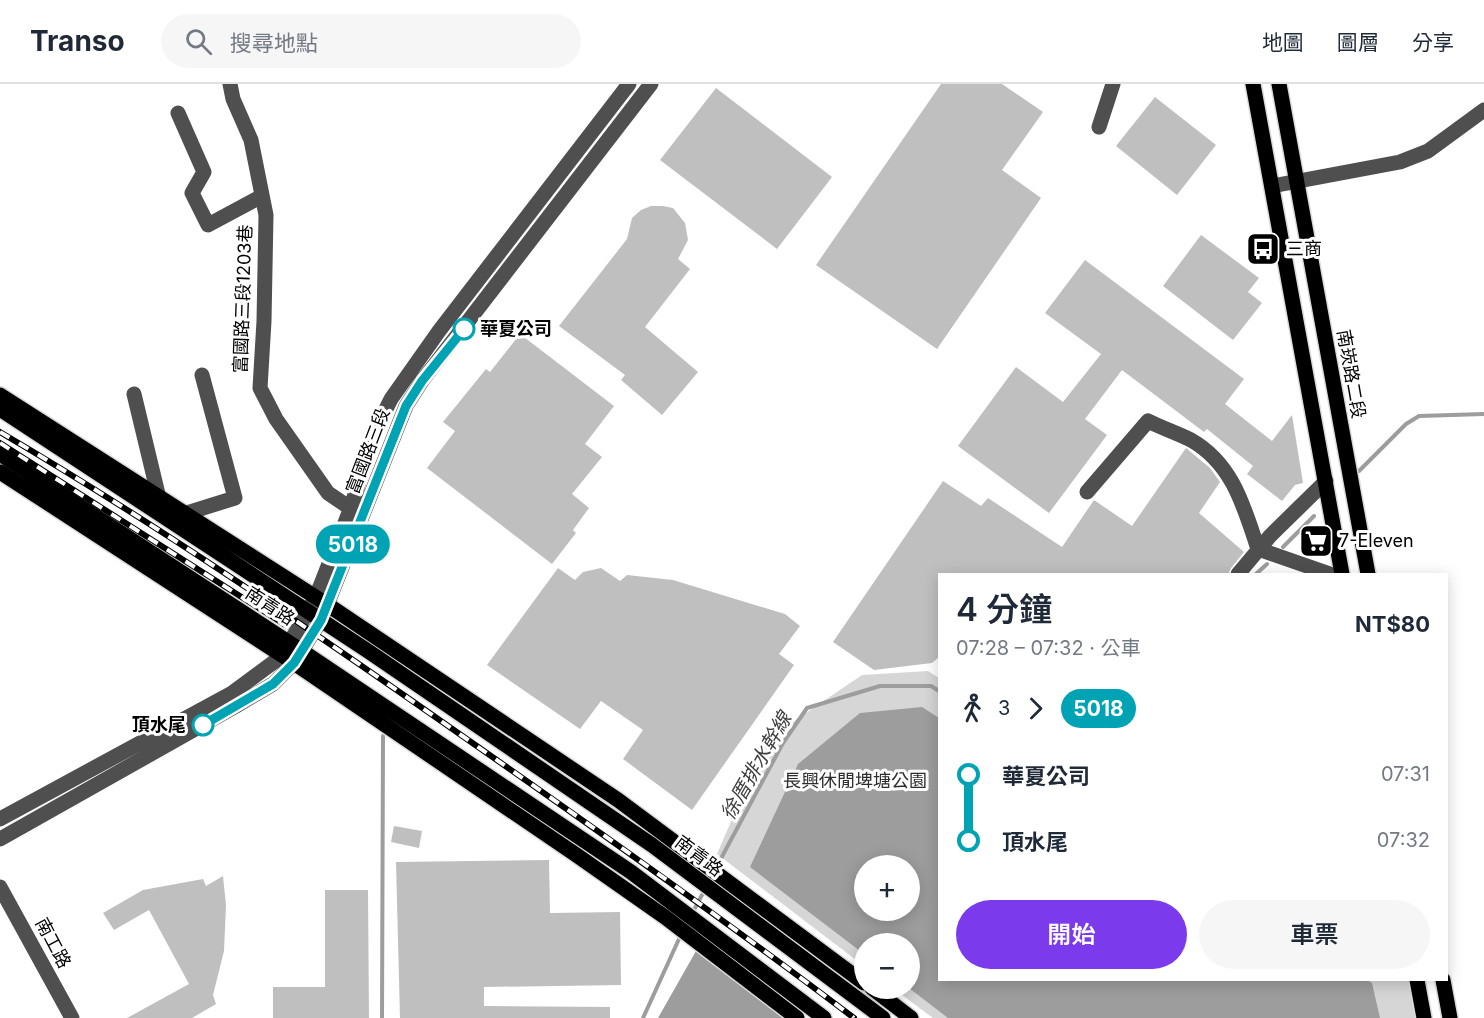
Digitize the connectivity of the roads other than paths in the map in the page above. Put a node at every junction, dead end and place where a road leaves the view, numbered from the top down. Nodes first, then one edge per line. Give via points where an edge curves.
1 (230, 84) edge
2 (629, 84) edge
3 (651, 84) edge
4 (1113, 84) edge
5 (1253, 84) edge
6 (1279, 84) edge
7 (1484, 110) edge
8 (178, 113) dead end
9 (1099, 127) dead end
10 (1297, 181) junction
11 (1272, 186) junction
12 (262, 196) junction
13 (489, 267) junction
14 (505, 276) junction
15 (202, 375) dead end
16 (134, 394) dead end
17 (0, 395) edge
18 (0, 409) edge
19 (0, 454) edge
20 (0, 472) edge
21 (1326, 481) junction
22 (1087, 492) dead end
23 (158, 494) junction
24 (350, 510) junction
25 (187, 513) junction
26 (364, 516) junction
27 (1258, 549) junction
28 (1239, 573) edge
29 (1327, 573) edge
30 (1342, 573) edge
31 (1368, 573) edge
32 (322, 601) junction
33 (315, 616) junction
34 (368, 651) junction
35 (292, 653) junction
36 (435, 677) junction
37 (0, 819) edge
38 (575, 835) junction
39 (0, 839) edge
40 (0, 887) edge
41 (621, 887) junction
42 (854, 976) edge
43 (1417, 981) edge
44 (1443, 981) edge
45 (886, 999) edge
46 (72, 1018) edge
47 (796, 1018) edge
48 (824, 1018) edge
49 (884, 1018) edge
50 (911, 1018) edge
51 (1424, 1018) edge
52 (1450, 1018) edge

1 - 12 street, 富國路三段1203巷 via 251,140
2 - 13 street, 富國路三段
3 - 14 street, 富國路三段
4 - 9 street
5 - 11 main road
6 - 10 main road, 南崁路二段
7 - 10 street via 1428,152 1400,162
8 - 12 street via 204,172 192,193 208,225
10 - 11 street
10 - 31 main road, 南崁路二段
11 - 21 main road
12 - 24 street, 富國路三段1203巷 via 267,242 260,388 276,419 328,493
13 - 14 street
13 - 24 street, 富國路三段 via 391,399 375,431
14 - 26 street, 富國路三段 via 406,406
15 - 25 street via 236,498
16 - 23 street
17 - 23 main road
18 - 33 main road, 南青路
19 - 35 main road, 南青路
20 - 35 main road
21 - 27 street
21 - 30 main road
22 - 27 street via 1148,421 1192,441 1226,470 1240,495
23 - 25 main road
24 - 26 street, 富國路三段1203巷
24 - 32 street, 富國路三段
25 - 32 main road
26 - 32 street, 富國路三段
27 - 28 street
27 - 29 street
32 - 33 street, 富國路三段
32 - 36 main road
33 - 34 main road, 南青路
33 - 35 street, 富國路三段
34 - 36 main road, 南青路
34 - 49 main road, 南青路 via 652,845
35 - 37 street, 富國路三段 via 232,693
35 - 38 main road, 南青路
35 - 39 street, 富國路三段 via 273,684
35 - 41 main road
36 - 42 main road via 618,800
38 - 41 main road, 南青路
38 - 48 main road, 南青路 via 631,872
40 - 46 street, 南工路
41 - 47 main road
43 - 51 main road
44 - 52 main road
45 - 50 main road

